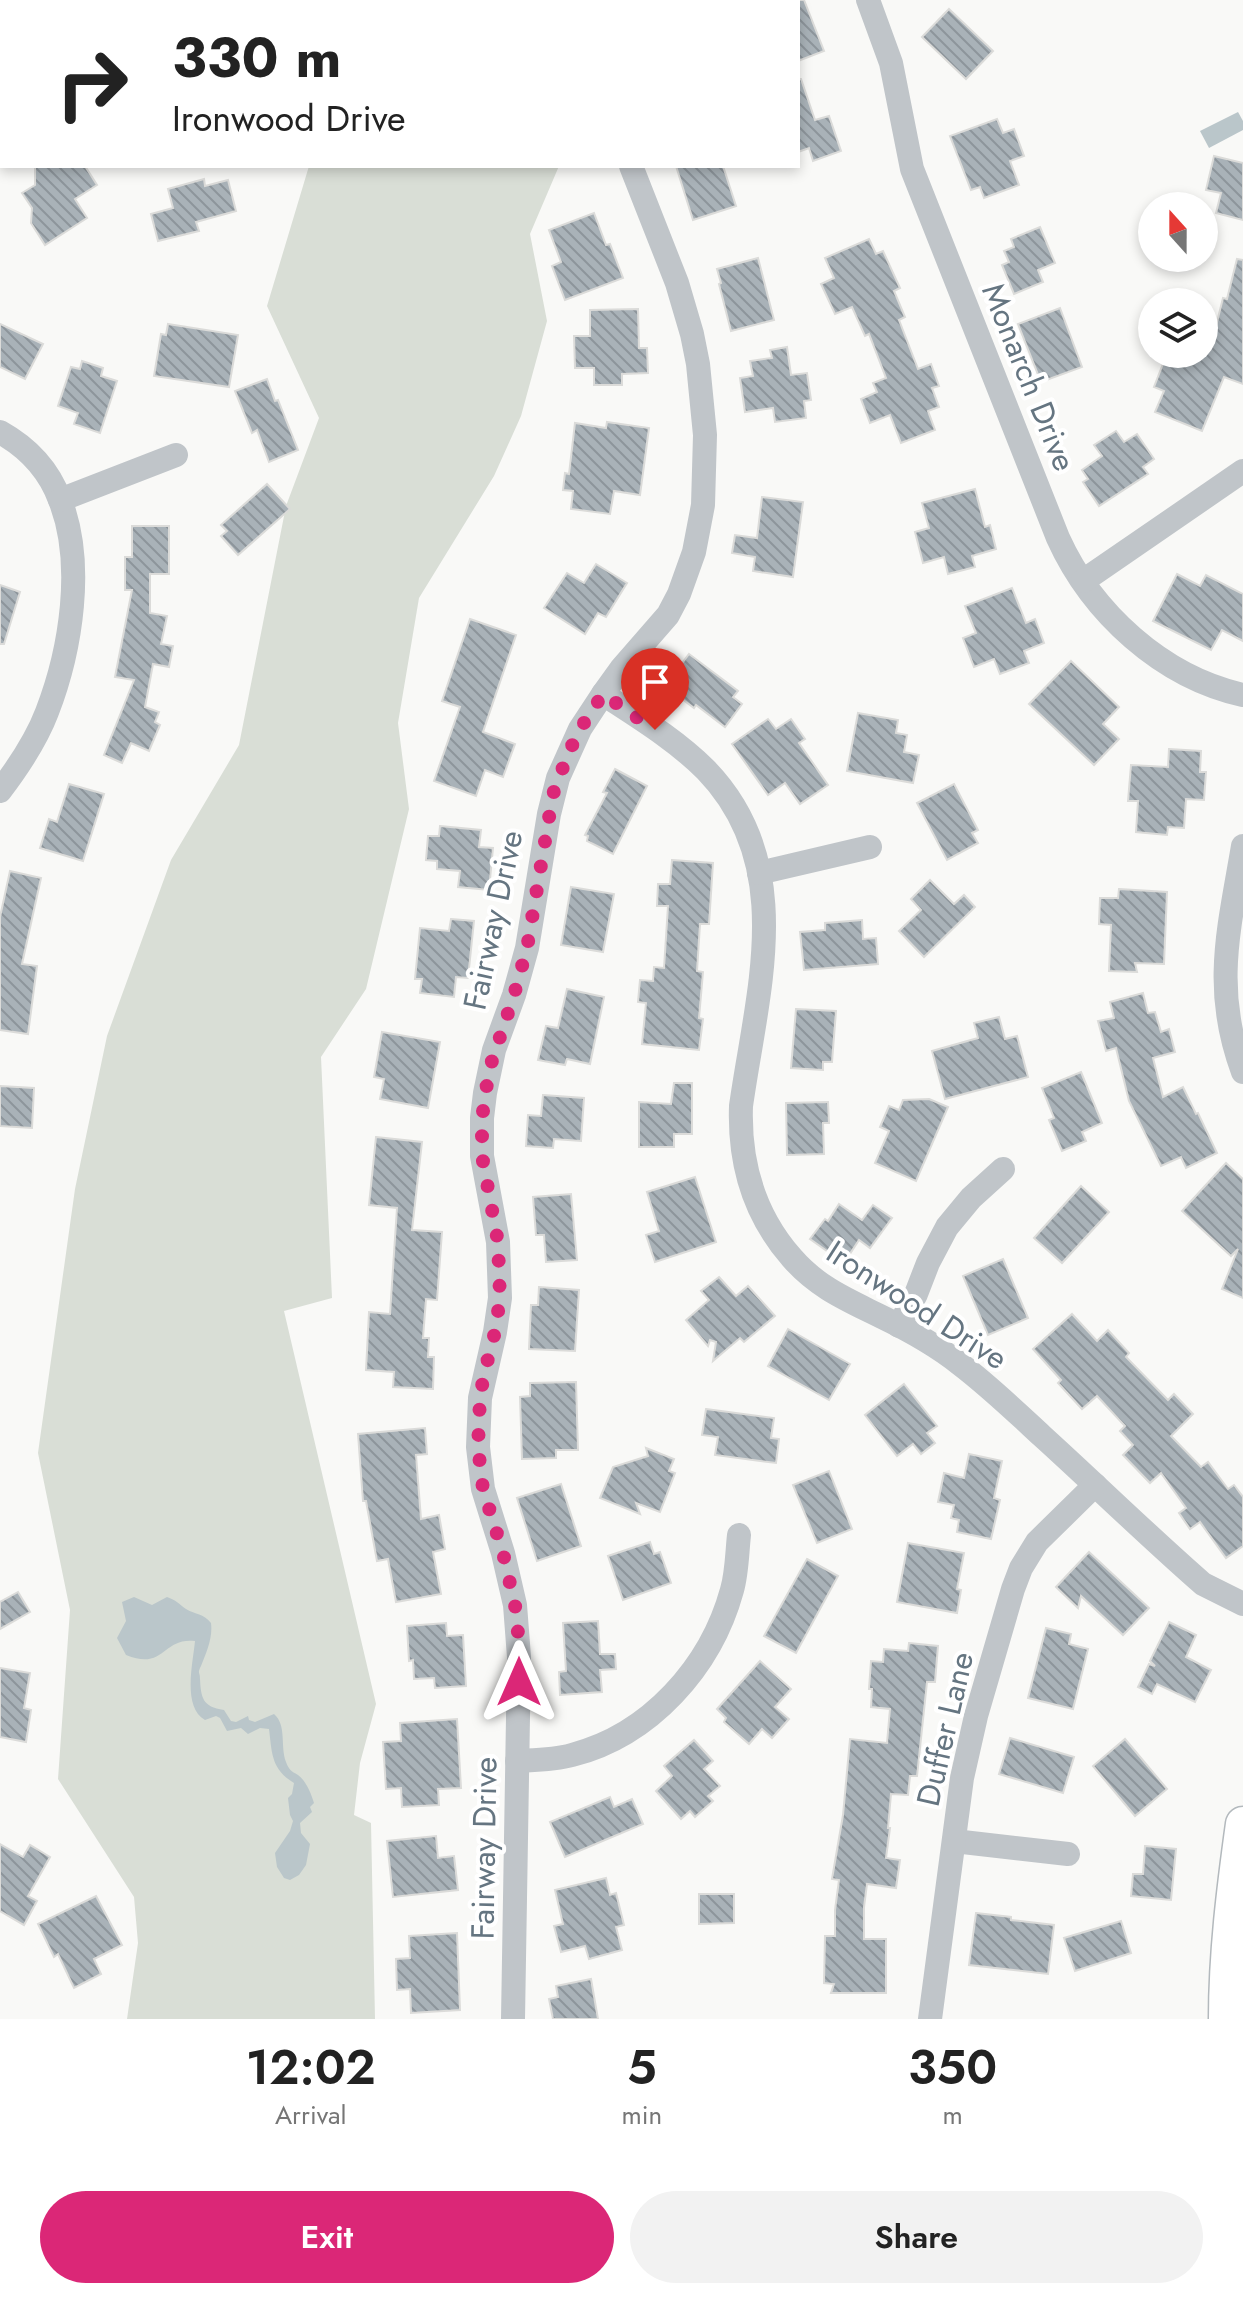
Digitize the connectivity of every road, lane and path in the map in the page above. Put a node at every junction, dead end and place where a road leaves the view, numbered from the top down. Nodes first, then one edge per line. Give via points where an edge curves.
1 (868, 0) edge
2 (632, 168) edge
3 (0, 432) edge
4 (176, 455) dead end
5 (1243, 471) edge
6 (60, 500) junction
7 (1083, 581) junction
8 (603, 694) junction
9 (1243, 695) edge
10 (0, 791) edge
11 (1243, 846) edge
12 (870, 847) dead end
13 (759, 873) junction
14 (1243, 1072) edge
15 (1003, 1169) dead end
16 (899, 1326) junction
17 (1095, 1485) junction
18 (739, 1535) dead end
19 (1243, 1604) edge
20 (517, 1761) junction
21 (1243, 1824) edge
22 (954, 1841) junction
23 (1068, 1854) dead end
24 (513, 2019) edge
25 (930, 2019) edge
26 (1226, 2019) edge

1 - 7 street, Monarch Drive via 891,63 918,185 1058,538
2 - 8 street, Fairway Drive via 692,334 705,463 699,529 679,594
3 - 6 street via 36,461
4 - 6 street
5 - 7 street
6 - 10 street via 72,582 63,665 35,739
7 - 9 street, Monarch Drive via 1110,616 1156,656 1205,683
8 - 13 street, Ironwood Drive via 707,771 744,827
8 - 20 street, Fairway Drive via 580,729 553,794 527,948 489,1070 482,1118 500,1298 480,1398 478,1447 483,1489 515,1605
11 - 14 street via 1224,986
12 - 13 street
13 - 16 street, Ironwood Drive via 765,933 741,1106 746,1174 766,1221 793,1260 836,1295
15 - 16 street via 947,1227
16 - 17 street, Ironwood Drive via 976,1376
17 - 19 street, Ironwood Drive via 1203,1584
17 - 22 street, Duffer Lane via 1037,1542 1021,1568 967,1752
18 - 20 street via 733,1586 718,1629 674,1694 635,1726 594,1748
20 - 24 street, Fairway Drive
21 - 26 main road
22 - 23 street
22 - 25 street, Duffer Lane

